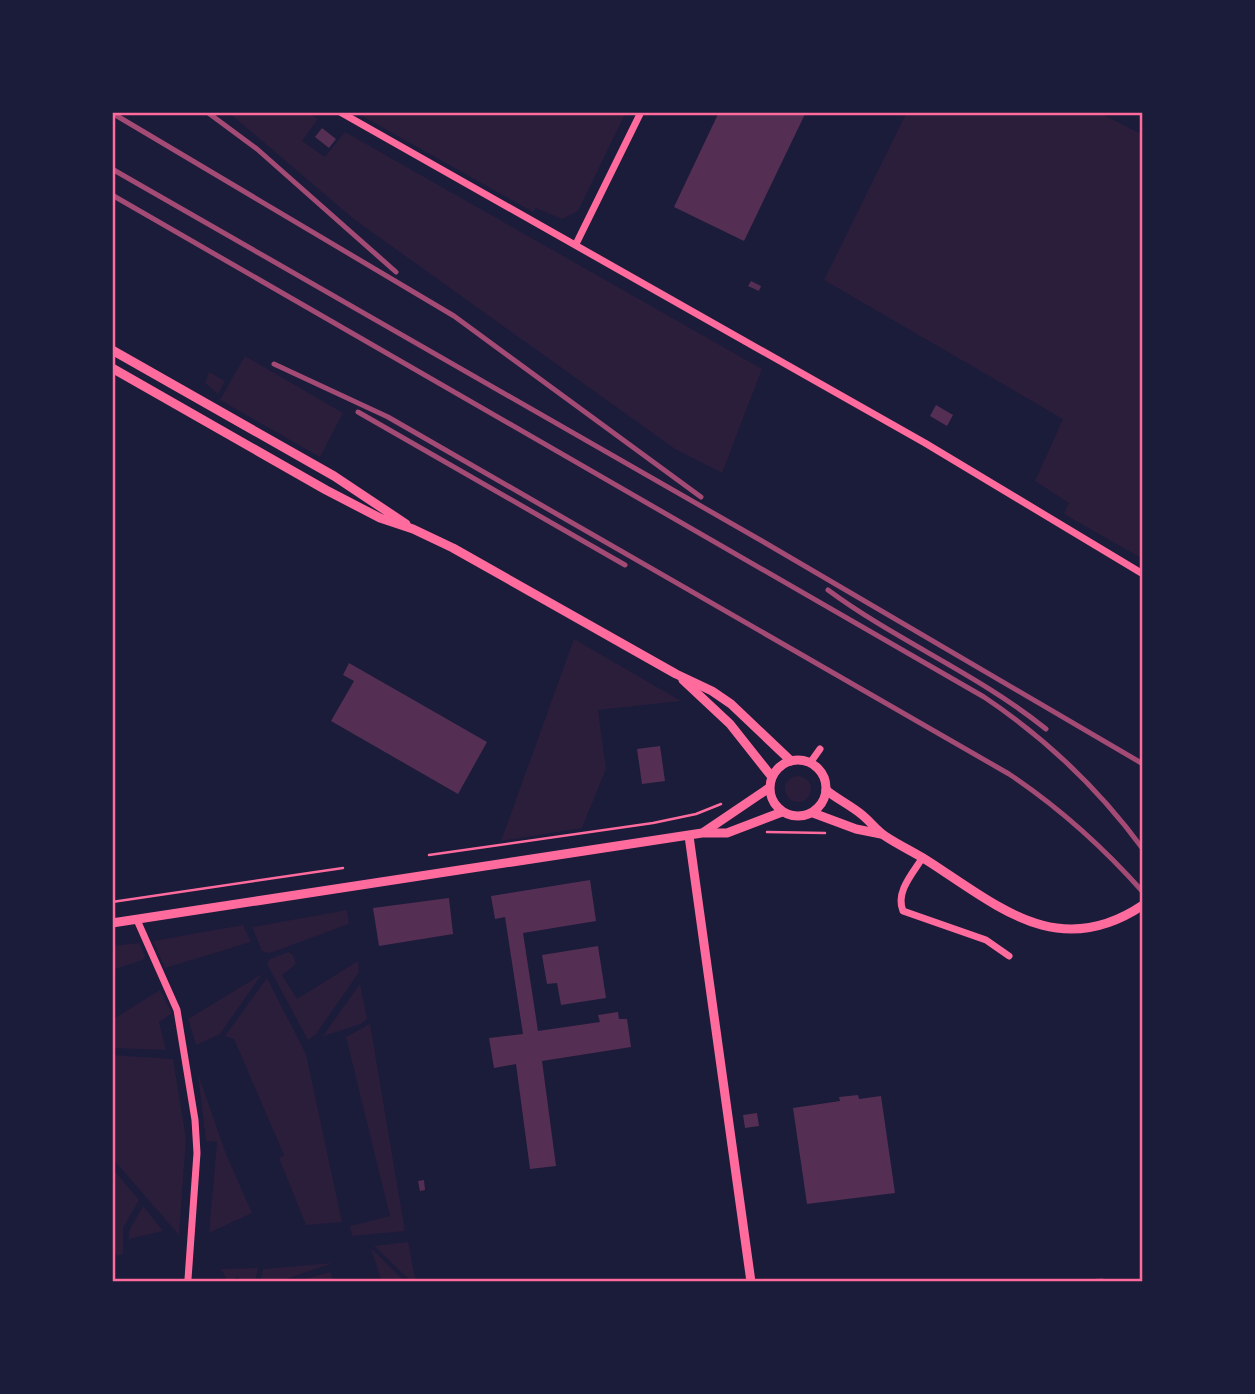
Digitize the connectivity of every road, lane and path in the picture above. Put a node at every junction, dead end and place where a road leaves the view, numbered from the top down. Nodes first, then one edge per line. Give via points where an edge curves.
1 (340, 112) edge
2 (641, 112) edge
3 (576, 244) junction
4 (112, 350) edge
5 (112, 368) edge
6 (334, 476) junction
7 (326, 490) junction
8 (413, 529) junction
9 (1143, 574) edge
10 (676, 674) junction
11 (820, 749) dead end
12 (791, 761) junction
13 (810, 763) junction
14 (772, 777) junction
15 (769, 788) junction
16 (826, 790) junction
17 (728, 800) dead end
18 (782, 812) junction
19 (813, 813) junction
20 (702, 833) junction
21 (883, 835) junction
22 (689, 836) junction
23 (429, 855) dead end
24 (923, 857) junction
25 (343, 868) dead end
26 (112, 902) edge
27 (1143, 905) edge
28 (137, 920) junction
29 (112, 923) edge
30 (1009, 956) dead end
31 (188, 1279) dead end
32 (751, 1282) edge

1 - 3 street
2 - 3 street
3 - 9 street via 925,443
4 - 6 street
5 - 7 street
6 - 7 street
6 - 8 street
7 - 8 street
8 - 10 street
10 - 12 street via 731,704
10 - 14 street via 730,724
11 - 13 street
12 - 13 street
12 - 14 street
13 - 16 street via 822,774
14 - 15 street
15 - 18 street
15 - 20 street
16 - 19 street
16 - 21 street
17 - 23 path via 685,817
18 - 19 street via 797,817
18 - 20 street via 727,833
19 - 21 street
20 - 22 street
21 - 24 street
22 - 28 street
22 - 32 street
24 - 27 street via 997,908 1046,928 1092,926
24 - 30 street via 902,892 903,911 986,940
25 - 26 path
28 - 29 street
28 - 31 street via 177,1010 195,1120

